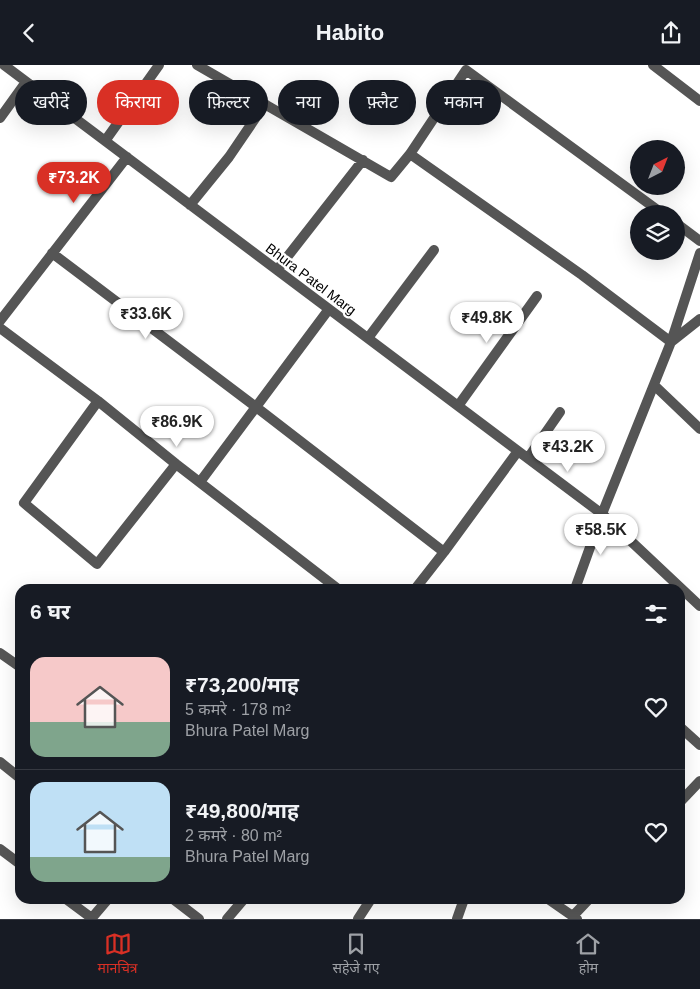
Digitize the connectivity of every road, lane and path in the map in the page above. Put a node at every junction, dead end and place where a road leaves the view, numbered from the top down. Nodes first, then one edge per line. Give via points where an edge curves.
1 (4, 65) edge
2 (159, 65) edge
3 (197, 65) edge
4 (653, 65) edge
5 (468, 67) edge
6 (23, 80) edge
7 (223, 80) edge
8 (15, 97) edge
9 (700, 101) edge
10 (268, 106) edge
11 (0, 118) edge
12 (84, 125) edge
13 (251, 125) edge
14 (106, 141) junction
15 (410, 154) junction
16 (127, 157) junction
17 (362, 160) junction
18 (190, 205) junction
19 (651, 205) edge
20 (685, 230) edge
21 (700, 241) edge
22 (434, 250) dead end
23 (52, 253) junction
24 (700, 253) edge
25 (277, 270) junction
26 (537, 296) dead end
27 (329, 309) junction
28 (700, 319) edge
29 (0, 321) edge
30 (0, 328) edge
31 (368, 338) junction
32 (671, 342) junction
33 (654, 385) junction
34 (98, 401) junction
35 (458, 406) junction
36 (256, 407) junction
37 (560, 413) dead end
38 (700, 429) edge
39 (518, 451) junction
40 (528, 458) junction
41 (176, 464) junction
42 (200, 481) junction
43 (602, 514) junction
44 (444, 552) junction
45 (332, 584) edge
46 (419, 584) edge
47 (577, 584) edge
48 (676, 584) edge
49 (685, 593) edge
50 (700, 607) edge
51 (0, 653) edge
52 (15, 664) edge
53 (685, 732) edge
54 (700, 745) edge
55 (0, 763) edge
56 (15, 774) edge
57 (700, 781) edge
58 (685, 797) edge
59 (0, 849) edge
60 (15, 860) edge
61 (72, 904) edge
62 (104, 904) edge
63 (180, 904) edge
64 (240, 904) edge
65 (367, 904) edge
66 (462, 904) edge
67 (556, 904) edge
68 (585, 904) edge
69 (575, 917) edge
70 (92, 919) edge
71 (199, 919) edge
72 (227, 919) edge
73 (358, 919) edge
74 (457, 919) edge

1 - 6 street, Bhura Patel Marg
2 - 14 street
3 - 7 street
4 - 9 street
5 - 15 street
5 - 19 street
8 - 11 street
10 - 17 street
12 - 14 street, Bhura Patel Marg
13 - 18 street
14 - 16 street, Bhura Patel Marg
15 - 17 street via 391,177
15 - 32 street
16 - 18 street, Bhura Patel Marg
16 - 23 street
17 - 25 street
18 - 25 street, Bhura Patel Marg
20 - 21 street
22 - 31 street
23 - 29 street
23 - 36 street
24 - 32 street
25 - 27 street, Bhura Patel Marg
26 - 35 street
27 - 31 street, Bhura Patel Marg
27 - 36 street
28 - 32 street
30 - 34 street
31 - 35 street, Bhura Patel Marg
32 - 33 street
33 - 38 street
33 - 43 street
34 - 41 street
34 - 41 street via 24,503 97,564
35 - 39 street, Bhura Patel Marg
36 - 42 street
36 - 44 street
37 - 40 street
39 - 40 street, Bhura Patel Marg
39 - 44 street
40 - 43 street, Bhura Patel Marg
41 - 42 street
42 - 45 street
43 - 47 street
43 - 48 street, Bhura Patel Marg
44 - 46 street
49 - 50 street, Bhura Patel Marg
51 - 52 street
53 - 54 street
55 - 56 street
57 - 58 street
59 - 60 street
61 - 70 street
62 - 70 street
63 - 71 street
64 - 72 street
65 - 73 street
66 - 74 street
67 - 69 street
68 - 69 street

